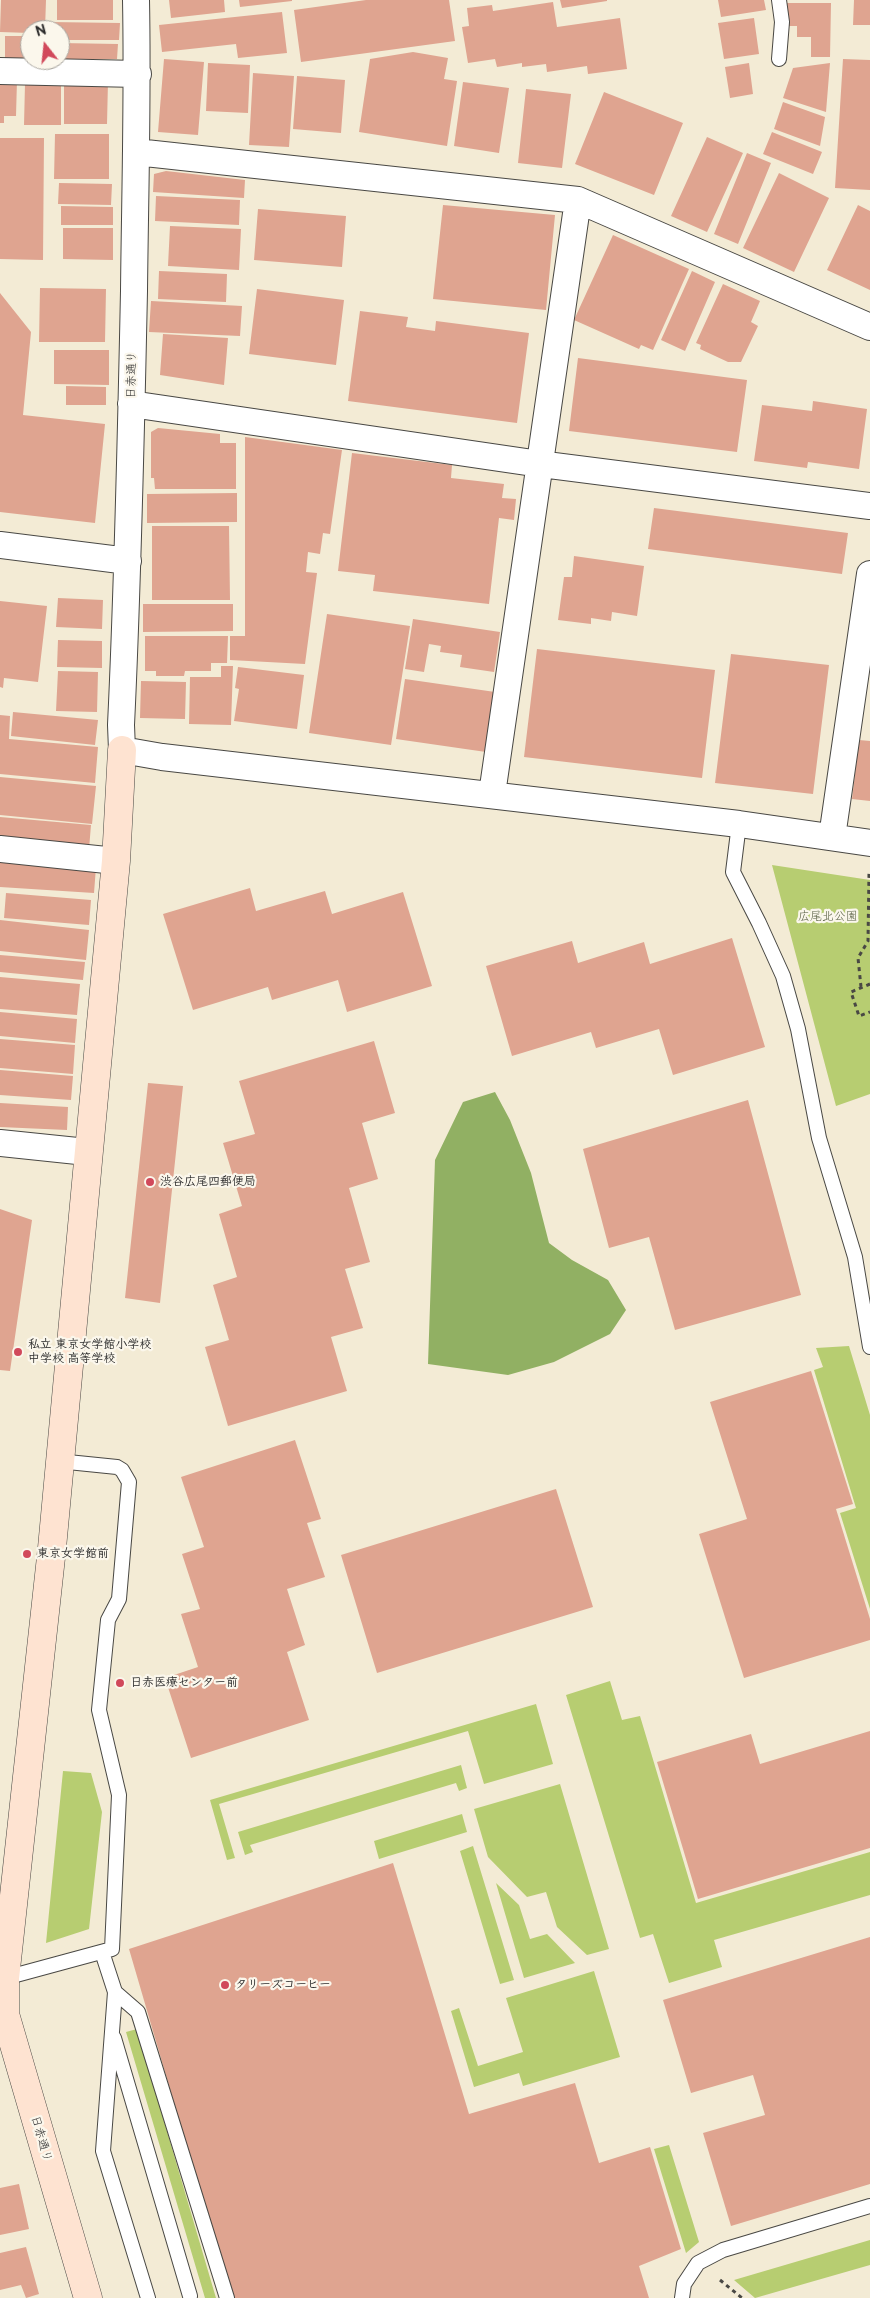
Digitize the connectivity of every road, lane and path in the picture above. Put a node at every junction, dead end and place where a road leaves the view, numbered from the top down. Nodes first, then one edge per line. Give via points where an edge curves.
1 (136, 0) edge
2 (779, 0) edge
3 (779, 59) dead end
4 (0, 70) edge
5 (138, 74) junction
6 (136, 152) junction
7 (578, 200) junction
8 (870, 327) edge
9 (132, 404) junction
10 (540, 464) junction
11 (870, 506) edge
12 (0, 545) edge
13 (128, 561) junction
14 (870, 574) edge
15 (122, 750) junction
16 (492, 794) junction
17 (739, 824) junction
18 (832, 837) junction
19 (0, 849) edge
20 (869, 855) edge
21 (116, 861) junction
22 (869, 934) edge
23 (870, 984) edge
24 (861, 987) junction
25 (870, 1012) edge
26 (0, 1143) edge
27 (87, 1152) junction
28 (870, 1347) edge
29 (58, 1461) junction
30 (107, 1950) junction
31 (2, 1979) edge
32 (114, 1992) junction
33 (112, 2030) junction
34 (870, 2206) edge
35 (717, 2278) dead end
36 (190, 2296) dead end
37 (88, 2298) edge
38 (148, 2298) edge
39 (227, 2298) edge
40 (682, 2298) edge
41 (742, 2298) edge

1 - 5 street, 日赤通り
2 - 3 lane via 782,22
4 - 5 street
5 - 6 street, 日赤通り
6 - 7 street
6 - 9 street, 日赤通り
7 - 8 street
7 - 10 street
9 - 10 street
9 - 13 street, 日赤通り
10 - 11 street
10 - 16 street
12 - 13 street
13 - 15 street, 日赤通り
14 - 18 street
15 - 16 street
15 - 21 street, 日赤通り
16 - 17 street
17 - 18 street
17 - 28 lane via 733,872 760,923 782,976 798,1028 819,1138 855,1256
18 - 20 street
19 - 21 street
20 - 22 path
21 - 27 street, 日赤通り
22 - 24 path via 858,958
23 - 24 path
24 - 25 path via 851,992 860,1016
26 - 27 street
27 - 29 street, 日赤通り
29 - 30 lane via 117,1467 129,1482 119,1599 108,1620 99,1710 118,1795
29 - 31 street, 日赤通り via 51,1558
30 - 31 lane
30 - 32 lane
31 - 37 street, 日赤通り via 5,2014
32 - 33 lane
32 - 39 lane via 138,2012
33 - 36 lane
33 - 38 lane via 103,2151
34 - 40 lane via 723,2250 698,2264 684,2284
35 - 41 path

